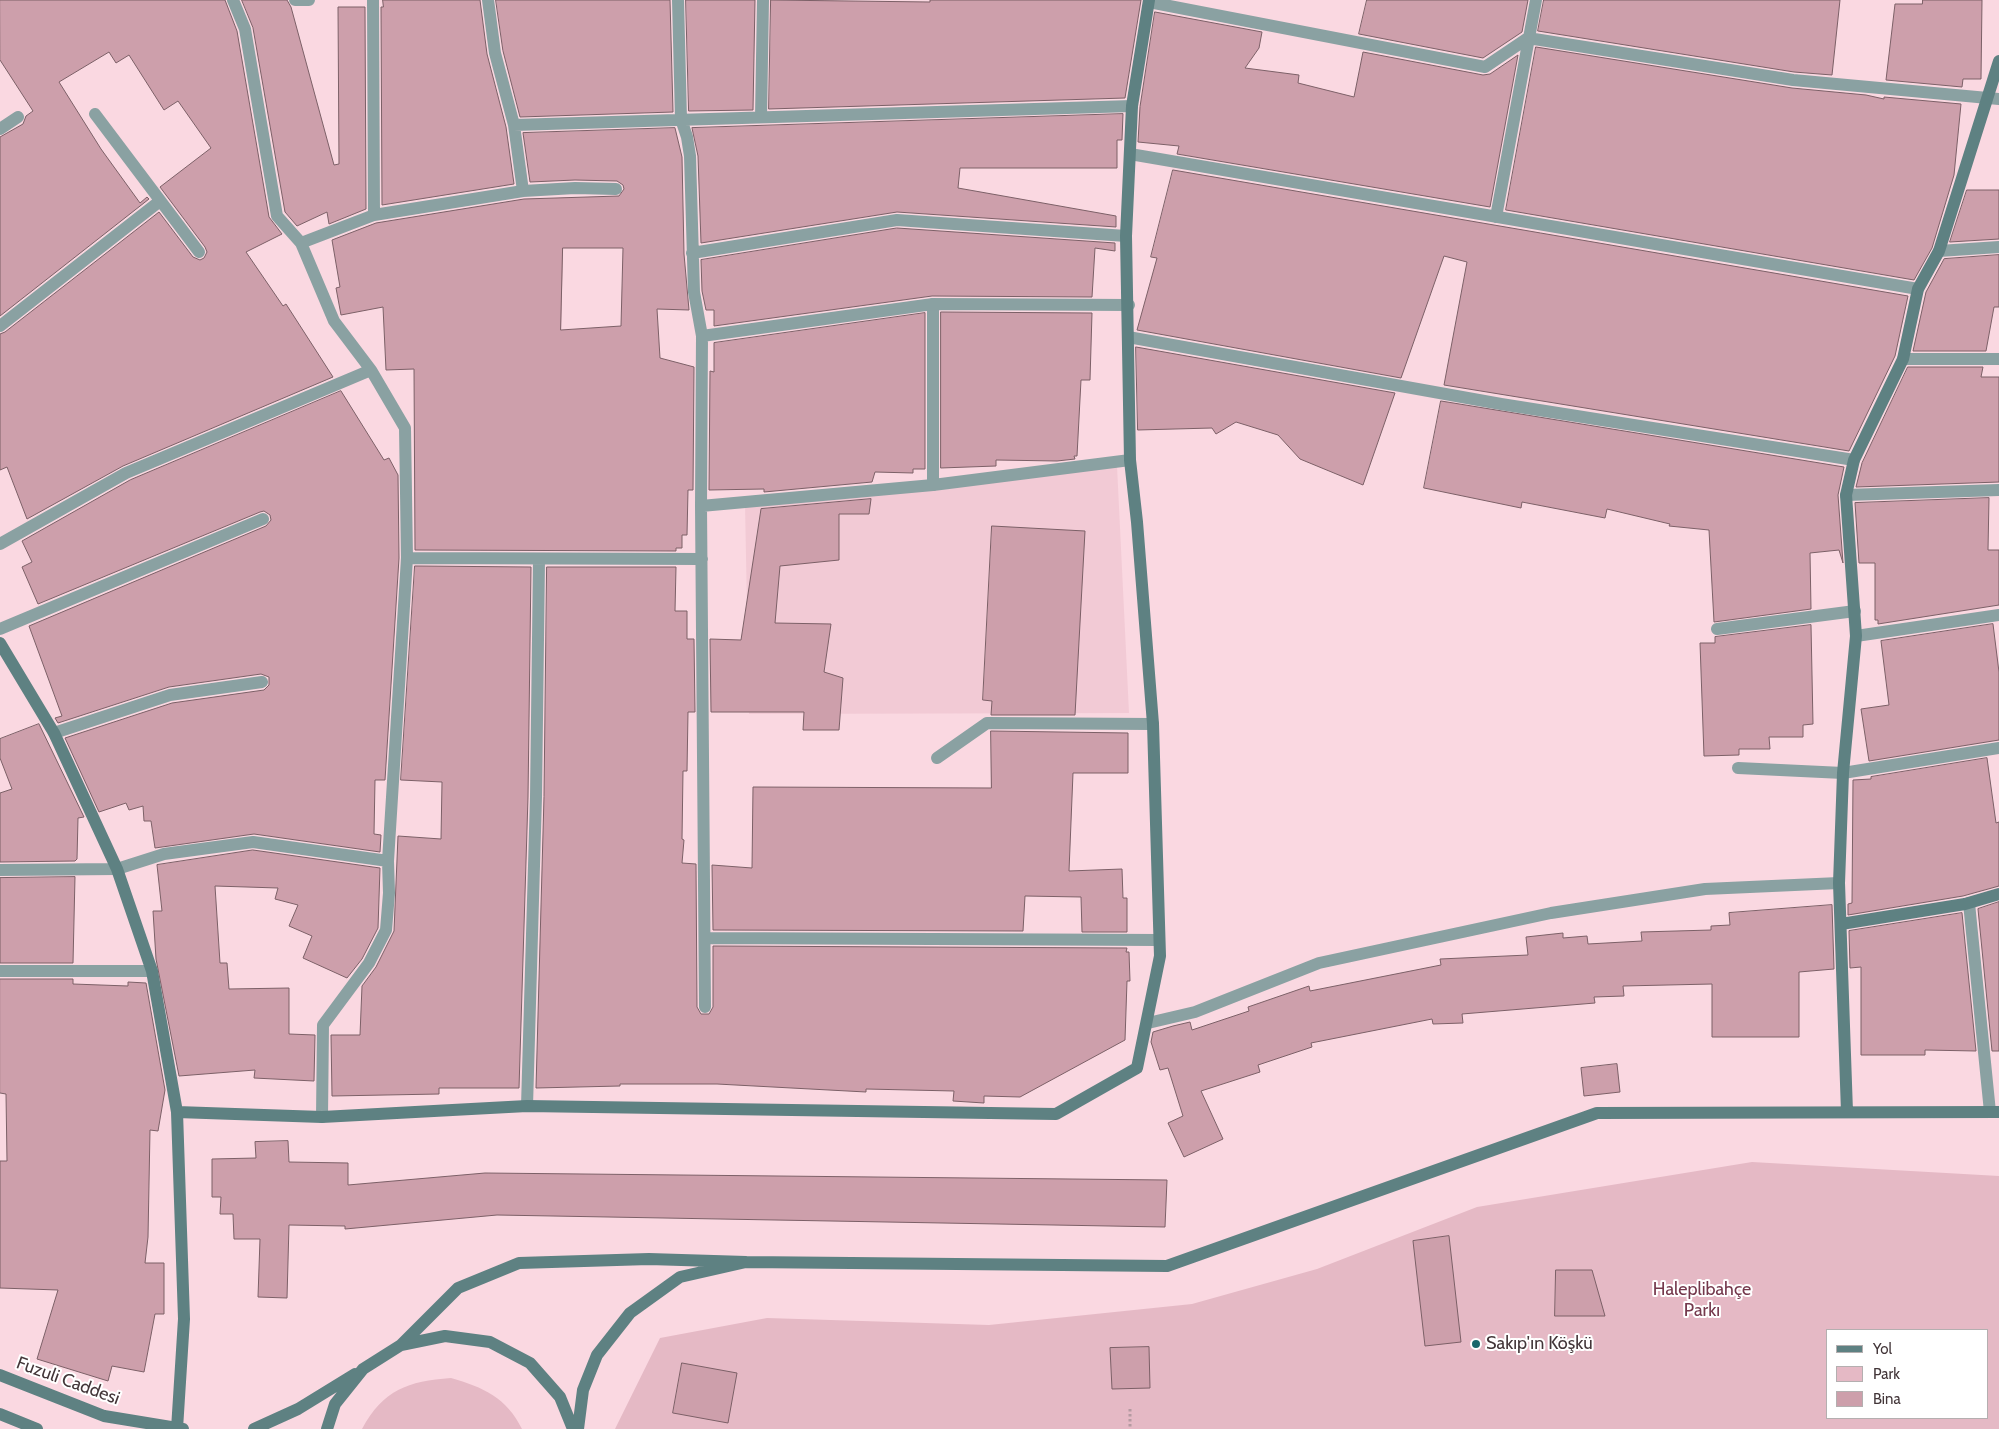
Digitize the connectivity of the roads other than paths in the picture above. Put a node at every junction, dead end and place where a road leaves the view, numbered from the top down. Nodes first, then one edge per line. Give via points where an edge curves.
1 (233, 0) edge
2 (295, 0) edge
3 (309, 0) edge
4 (373, 0) edge
5 (488, 0) edge
6 (678, 0) edge
7 (762, 0) edge
8 (1536, 0) edge
9 (1149, 1) edge
10 (1528, 38) junction
11 (1999, 61) edge
12 (1986, 99) junction
13 (1999, 99) edge
14 (1132, 106) junction
15 (95, 114) dead end
16 (761, 116) junction
17 (18, 117) dead end
18 (681, 119) junction
19 (514, 125) junction
20 (0, 129) edge
21 (1130, 154) junction
22 (616, 189) dead end
23 (523, 191) junction
24 (160, 201) junction
25 (374, 215) junction
26 (1496, 217) junction
27 (1126, 236) junction
28 (301, 243) junction
29 (1999, 247) edge
30 (1939, 251) junction
31 (199, 252) dead end
32 (692, 253) junction
33 (1918, 289) junction
34 (933, 304) junction
35 (1129, 305) junction
36 (0, 326) edge
37 (702, 336) junction
38 (1128, 337) junction
39 (1903, 359) junction
40 (1999, 359) edge
41 (371, 370) junction
42 (1130, 460) junction
43 (1854, 460) junction
44 (933, 485) junction
45 (1999, 490) edge
46 (1846, 495) junction
47 (701, 506) junction
48 (263, 519) dead end
49 (0, 544) edge
50 (407, 558) junction
51 (702, 559) junction
52 (539, 560) junction
53 (1855, 611) junction
54 (1999, 615) edge
55 (0, 629) edge
56 (1717, 629) dead end
57 (1856, 636) junction
58 (0, 643) edge
59 (262, 682) dead end
60 (1153, 724) junction
61 (54, 733) junction
62 (1999, 748) edge
63 (938, 758) dead end
64 (1738, 768) dead end
65 (1843, 773) junction
66 (388, 861) junction
67 (117, 869) junction
68 (0, 870) edge
69 (1839, 883) junction
70 (1999, 894) edge
71 (1969, 903) junction
72 (1841, 924) junction
73 (706, 938) junction
74 (1159, 940) junction
75 (0, 971) edge
76 (152, 972) junction
77 (706, 1007) dead end
78 (1148, 1023) junction
79 (527, 1106) junction
80 (177, 1112) junction
81 (1847, 1112) junction
82 (1994, 1112) edge
83 (322, 1117) junction
84 (746, 1262) junction
85 (401, 1345) junction
86 (363, 1369) junction
87 (0, 1374) edge
88 (0, 1414) edge
89 (37, 1429) edge
90 (177, 1429) edge
91 (184, 1429) edge
92 (254, 1429) edge
93 (326, 1429) edge
94 (574, 1429) edge
95 (578, 1429) edge

1 - 28 street via 245,29 276,216
2 - 3 street
4 - 25 street
5 - 19 street via 494,53
6 - 18 street
7 - 16 street
8 - 10 street
9 - 10 street via 1484,67
9 - 14 street
10 - 12 street via 1793,80
10 - 26 street
11 - 12 street
12 - 13 street
12 - 30 street
14 - 16 street
14 - 21 street
15 - 24 street
16 - 18 street
17 - 20 street
18 - 19 street
18 - 32 street via 690,156
19 - 23 street
21 - 26 street
21 - 27 street
22 - 23 street
23 - 25 street
24 - 31 street
24 - 36 street
25 - 28 street
26 - 33 street
27 - 32 street via 897,220
27 - 35 street
28 - 41 street via 334,321
29 - 30 street
30 - 33 street
32 - 37 street via 694,292
33 - 39 street
34 - 35 street
34 - 37 street
34 - 44 street
35 - 38 street
37 - 47 street
38 - 42 street
38 - 43 street via 1501,404
39 - 40 street
39 - 43 street
41 - 49 street via 126,473
41 - 50 street via 406,428
42 - 44 street
42 - 60 street
43 - 46 street
44 - 47 street
45 - 46 street
46 - 53 street
47 - 51 street
48 - 55 street
50 - 52 street
50 - 66 street
51 - 52 street
51 - 73 street
52 - 79 street
53 - 56 street
53 - 57 street
54 - 57 street
57 - 65 street
58 - 61 street
59 - 61 street via 170,695
60 - 63 street via 987,723
60 - 74 street
61 - 67 street
62 - 65 street
64 - 65 street
65 - 69 street
66 - 67 street via 253,842 164,854
66 - 83 street via 386,930 369,962 323,1025
67 - 68 street
67 - 76 street
69 - 72 street
69 - 78 street via 1705,889 1551,912 1319,963 1195,1012
70 - 71 street
71 - 72 street
71 - 82 street
72 - 81 street
73 - 74 street
73 - 77 street
74 - 78 street via 1160,956
75 - 76 street
76 - 80 street
78 - 79 street via 1137,1068 1056,1114
79 - 83 street
80 - 83 street
80 - 90 street via 184,1319
81 - 82 street
81 - 84 street via 1597,1113 1166,1266
84 - 85 street via 639,1259 520,1263 458,1288
84 - 95 street via 680,1277 630,1313 597,1355 583,1390
85 - 86 street
85 - 94 street via 445,1336 490,1342 530,1364 560,1397
86 - 92 street via 298,1409
86 - 93 street via 336,1404
87 - 90 street, Fuzuli Caddesi via 104,1416
88 - 89 street
90 - 91 street, Fuzuli Caddesi

